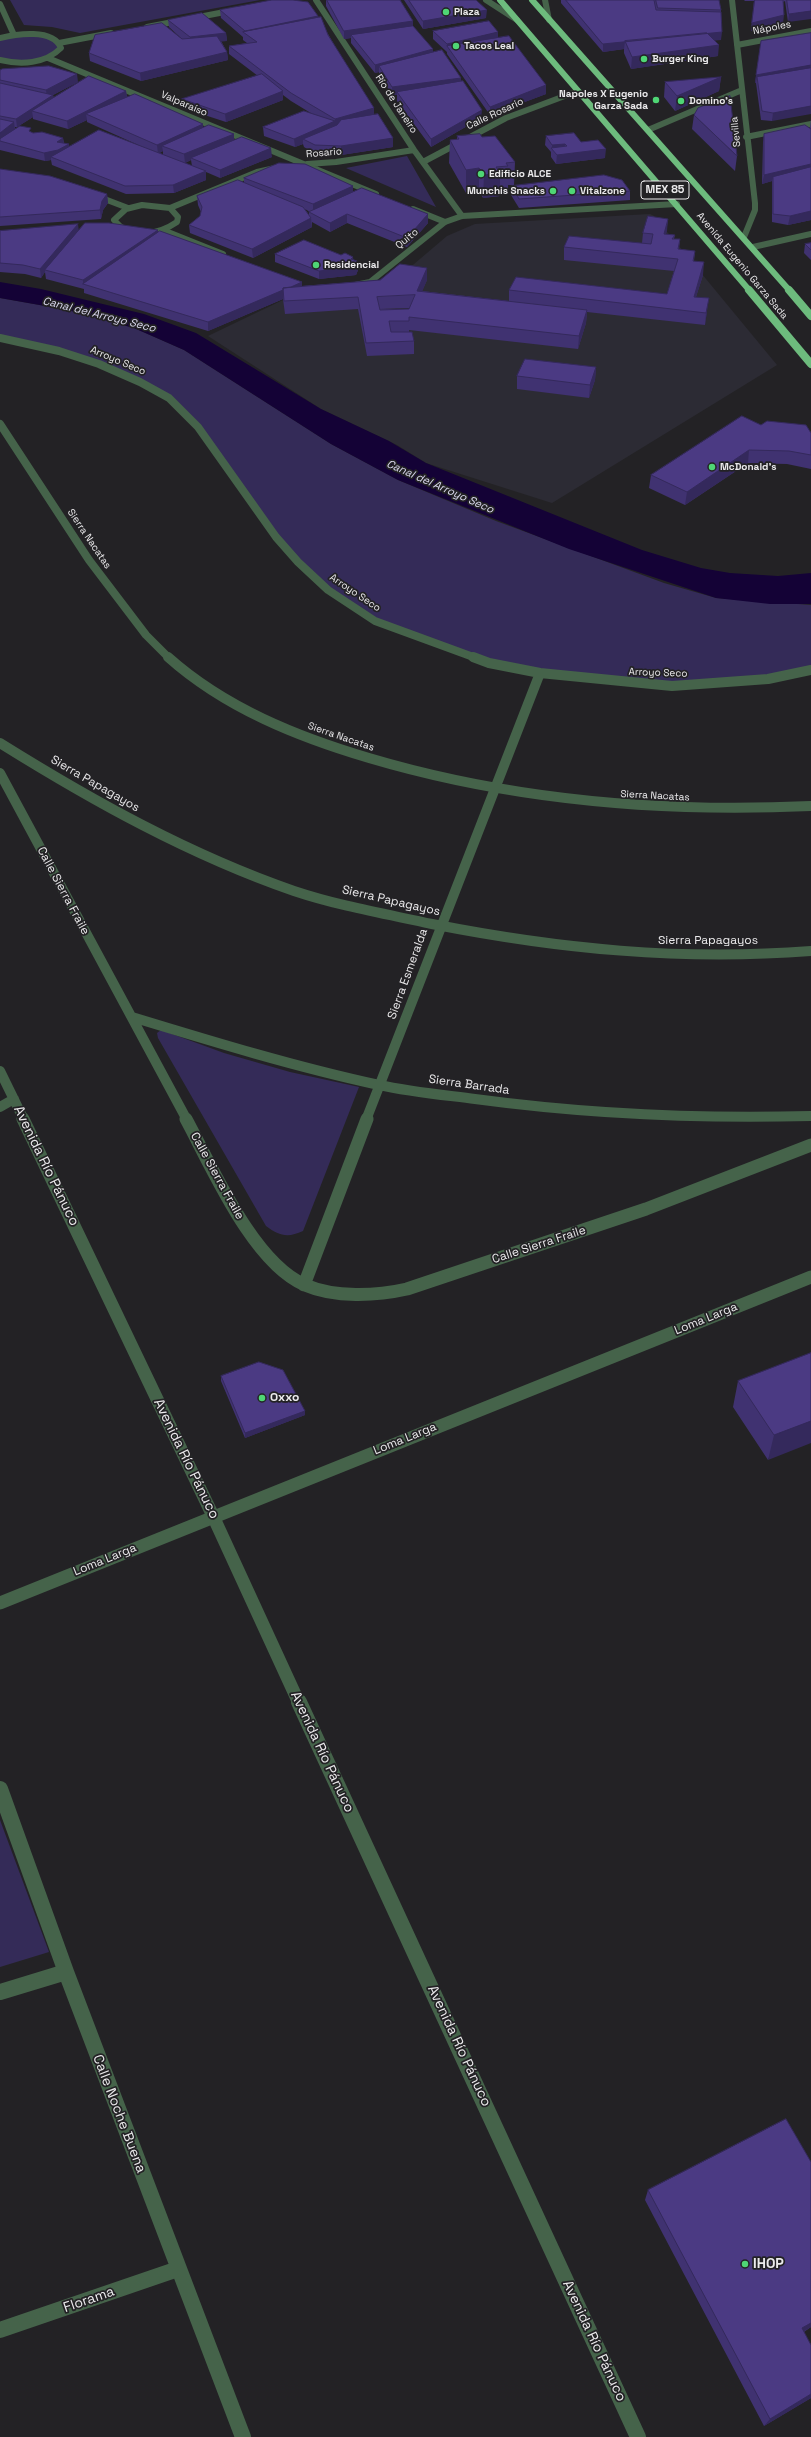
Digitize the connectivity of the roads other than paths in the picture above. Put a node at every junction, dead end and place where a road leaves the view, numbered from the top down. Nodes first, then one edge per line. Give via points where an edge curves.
1 (316, 0) edge
2 (486, 0) edge
3 (500, 0) edge
4 (532, 0) edge
5 (545, 0) edge
6 (732, 0) edge
7 (0, 4) edge
8 (242, 9) edge
9 (548, 19) junction
10 (517, 20) junction
11 (143, 27) edge
12 (811, 31) edge
13 (120, 32) edge
14 (14, 35) junction
15 (0, 38) edge
16 (59, 43) junction
17 (737, 45) junction
18 (48, 58) junction
19 (1, 62) edge
20 (742, 90) junction
21 (578, 91) junction
22 (811, 124) edge
23 (648, 130) junction
24 (746, 137) junction
25 (414, 150) junction
26 (423, 162) junction
27 (303, 164) junction
28 (289, 166) edge
29 (281, 168) edge
30 (85, 192) edge
31 (381, 196) edge
32 (402, 204) edge
33 (677, 204) junction
34 (128, 208) junction
35 (170, 208) junction
36 (462, 216) junction
37 (445, 222) junction
38 (163, 230) junction
39 (811, 234) edge
40 (744, 237) junction
41 (753, 247) junction
42 (229, 256) edge
43 (349, 285) edge
44 (811, 316) edge
45 (0, 338) edge
46 (811, 364) edge
47 (0, 424) edge
48 (811, 670) edge
49 (540, 673) junction
50 (0, 743) edge
51 (0, 773) edge
52 (493, 790) junction
53 (811, 806) edge
54 (440, 926) junction
55 (811, 951) edge
56 (132, 1017) junction
57 (0, 1071) edge
58 (381, 1085) junction
59 (14, 1099) junction
60 (0, 1107) edge
61 (811, 1116) edge
62 (811, 1145) edge
63 (811, 1277) edge
64 (304, 1285) junction
65 (213, 1516) junction
66 (0, 1603) edge
67 (0, 1788) edge
68 (66, 1972) junction
69 (0, 1992) edge
70 (178, 2270) junction
71 (0, 2330) edge
72 (243, 2437) edge
73 (638, 2437) edge

1 - 25 street, Río de Janeiro
2 - 10 street
3 - 10 highway, Avenida Eugenio Garza Sada / MEX 85
4 - 9 highway, Avenida Eugenio Garza Sada / MEX 85
5 - 9 street
6 - 17 street, Sevilla
7 - 14 street
8 - 11 street
9 - 23 highway, Avenida Eugenio Garza Sada / MEX 85
10 - 21 highway, Avenida Eugenio Garza Sada / MEX 85
12 - 17 street, Nápoles
13 - 16 street
14 - 15 street
14 - 16 street via 53,38
16 - 18 street via 61,48
17 - 20 street, Sevilla
18 - 19 street via 27,62
18 - 27 street, Valparaíso
20 - 23 street
20 - 24 street, Sevilla
21 - 26 street, Calle Rosario via 506,118
21 - 33 highway, Avenida Eugenio Garza Sada / MEX 85
22 - 24 street
23 - 40 highway, Avenida Eugenio Garza Sada / MEX 85
24 - 40 street, Sevilla via 755,210
25 - 26 street, Río de Janeiro
25 - 27 street, Rosario via 336,162
26 - 36 street, Río de Janeiro
27 - 28 street, Rosario
27 - 31 street, Valparaíso
29 - 35 street via 257,172
30 - 34 street
32 - 37 street
33 - 36 street, Quito
33 - 46 highway, Avenida Eugenio Garza Sada / MEX 85
34 - 35 street via 142,205
34 - 38 street via 118,213 113,226 134,232
35 - 38 street via 178,217 177,222
36 - 37 street, Quito
37 - 43 street, Quito via 370,282
38 - 42 street
39 - 41 street
40 - 41 highway, Avenida Eugenio Garza Sada / MEX 85
41 - 44 highway, Avenida Eugenio Garza Sada / MEX 85
45 - 49 street, Arroyo Seco via 59,351 100,364 169,398 198,427 276,537 298,562 328,590 376,621 489,662
47 - 52 street, Sierra Nacatas via 95,570 155,645 196,679 245,709 306,738 423,775
48 - 49 street, Arroyo Seco via 768,679 672,686
49 - 52 street, Sierra Esmeralda
50 - 54 street, Sierra Papagayos via 97,802 164,837 280,886 362,910
51 - 56 street, Calle Sierra Fraile
52 - 53 street, Sierra Nacatas via 580,803 678,809 747,810
52 - 54 street, Sierra Esmeralda
54 - 55 street, Sierra Papagayos via 589,951 682,956
54 - 58 street, Sierra Esmeralda
56 - 58 street, Sierra Barrada via 233,1048
56 - 64 street, Calle Sierra Fraile via 241,1221 268,1254
57 - 59 street, Avenida Río Pánuco
58 - 61 street, Sierra Barrada via 509,1104 613,1113 755,1118
58 - 64 street, Sierra Esmeralda
59 - 60 street
59 - 65 street, Avenida Río Pánuco
62 - 64 street, Calle Sierra Fraile via 646,1209 407,1289 385,1294 363,1294 335,1292
63 - 65 street, Loma Larga
65 - 66 street, Loma Larga
65 - 73 street, Avenida Río Pánuco
67 - 68 street, Calle Noche Buena
68 - 69 street
68 - 70 street, Calle Noche Buena
70 - 71 street, Florama
70 - 72 street, Calle Noche Buena

